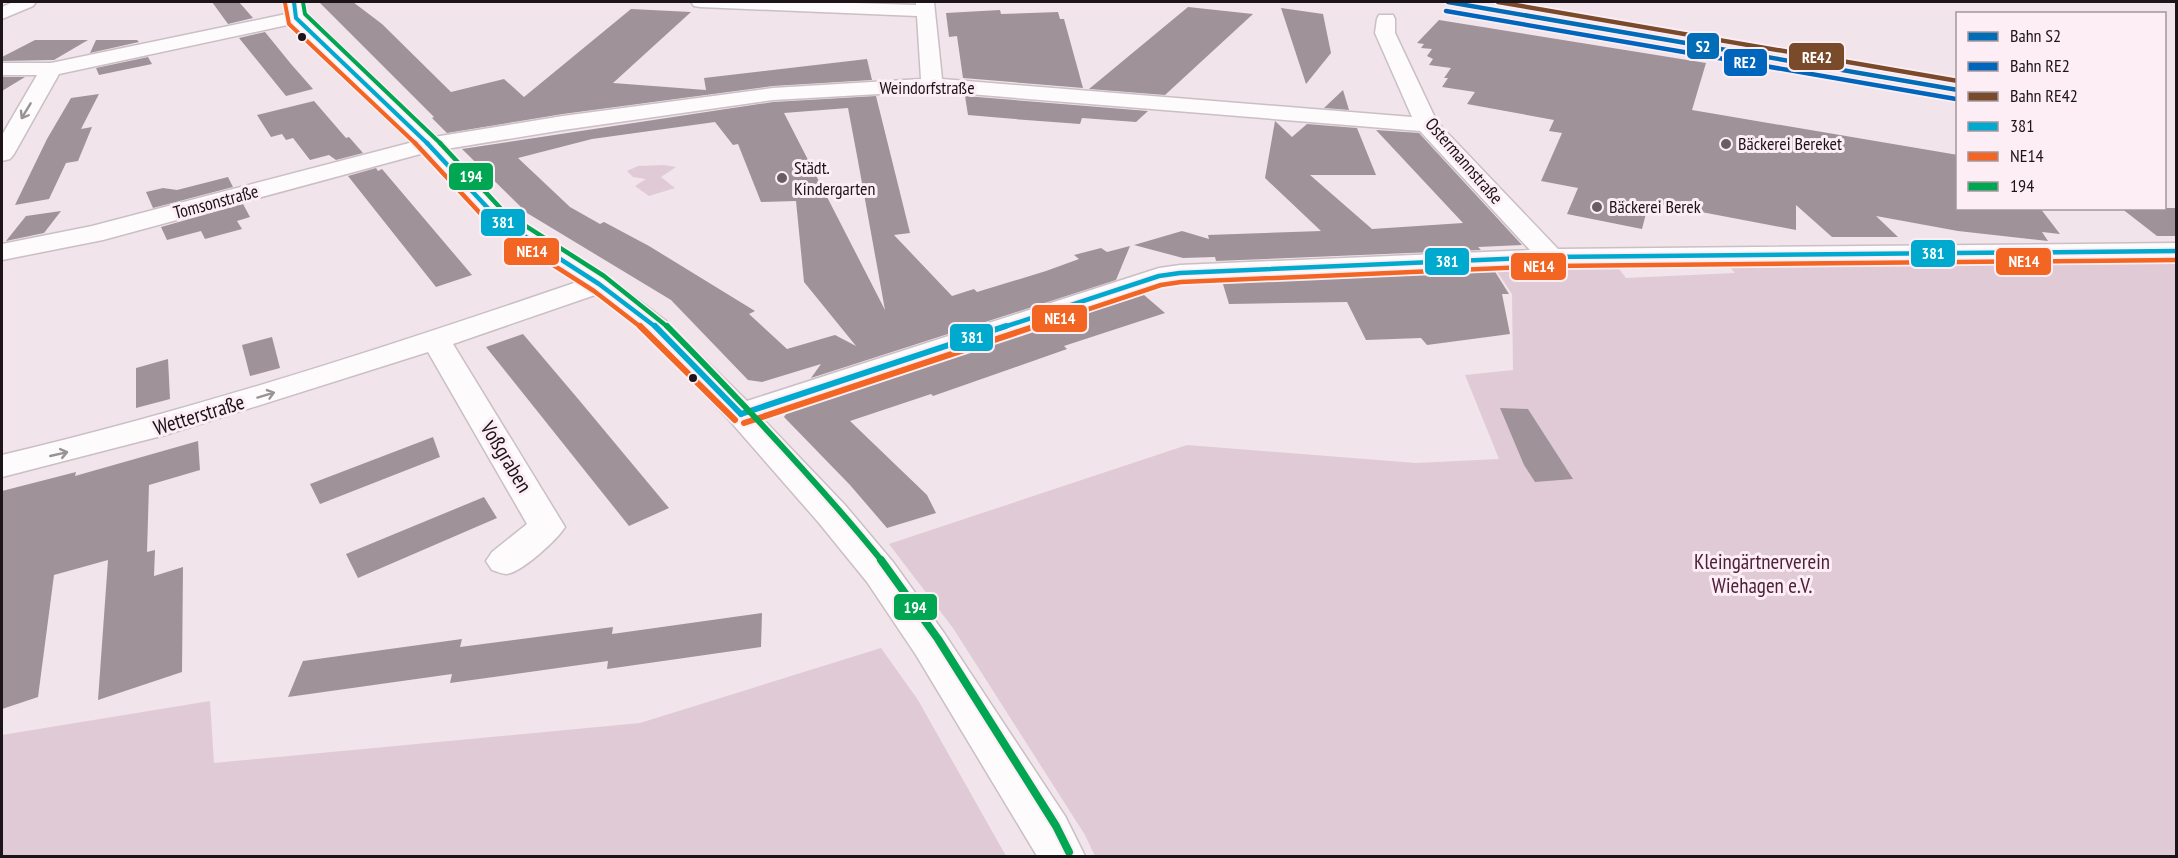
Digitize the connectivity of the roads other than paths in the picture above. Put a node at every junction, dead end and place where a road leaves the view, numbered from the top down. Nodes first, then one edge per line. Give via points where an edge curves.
1 (27, 2) edge
2 (700, 2) edge
3 (925, 6) edge
4 (295, 10) edge
5 (2, 14) edge
6 (1386, 19) dead end
7 (2, 69) edge
8 (51, 69) junction
9 (932, 85) junction
10 (1427, 125) junction
11 (429, 145) junction
12 (2, 154) edge
13 (2176, 251) edge
14 (2, 252) edge
15 (1551, 257) junction
16 (599, 284) junction
17 (436, 340) junction
18 (741, 414) junction
19 (2, 466) edge
20 (505, 561) dead end
21 (1061, 856) edge

1 - 5 street
2 - 3 street
3 - 9 street
4 - 8 street
4 - 11 street
6 - 10 street, Ostermannstraße via 1385,33
7 - 8 street
8 -> 12 street
9 - 10 street, Weindorfstraße
9 - 11 street, Weindorfstraße via 752,97
10 - 15 street, Ostermannstraße
11 - 14 street, Tomsonstraße via 94,234
11 - 16 street via 498,219
13 - 15 street
15 - 18 street via 1159,276
16 - 17 street, Wetterstraße
16 - 18 street via 656,327
19 -> 17 street, Wetterstraße via 108,442
17 - 20 street, Voßgraben via 547,527
18 - 21 street via 880,572 985,729

